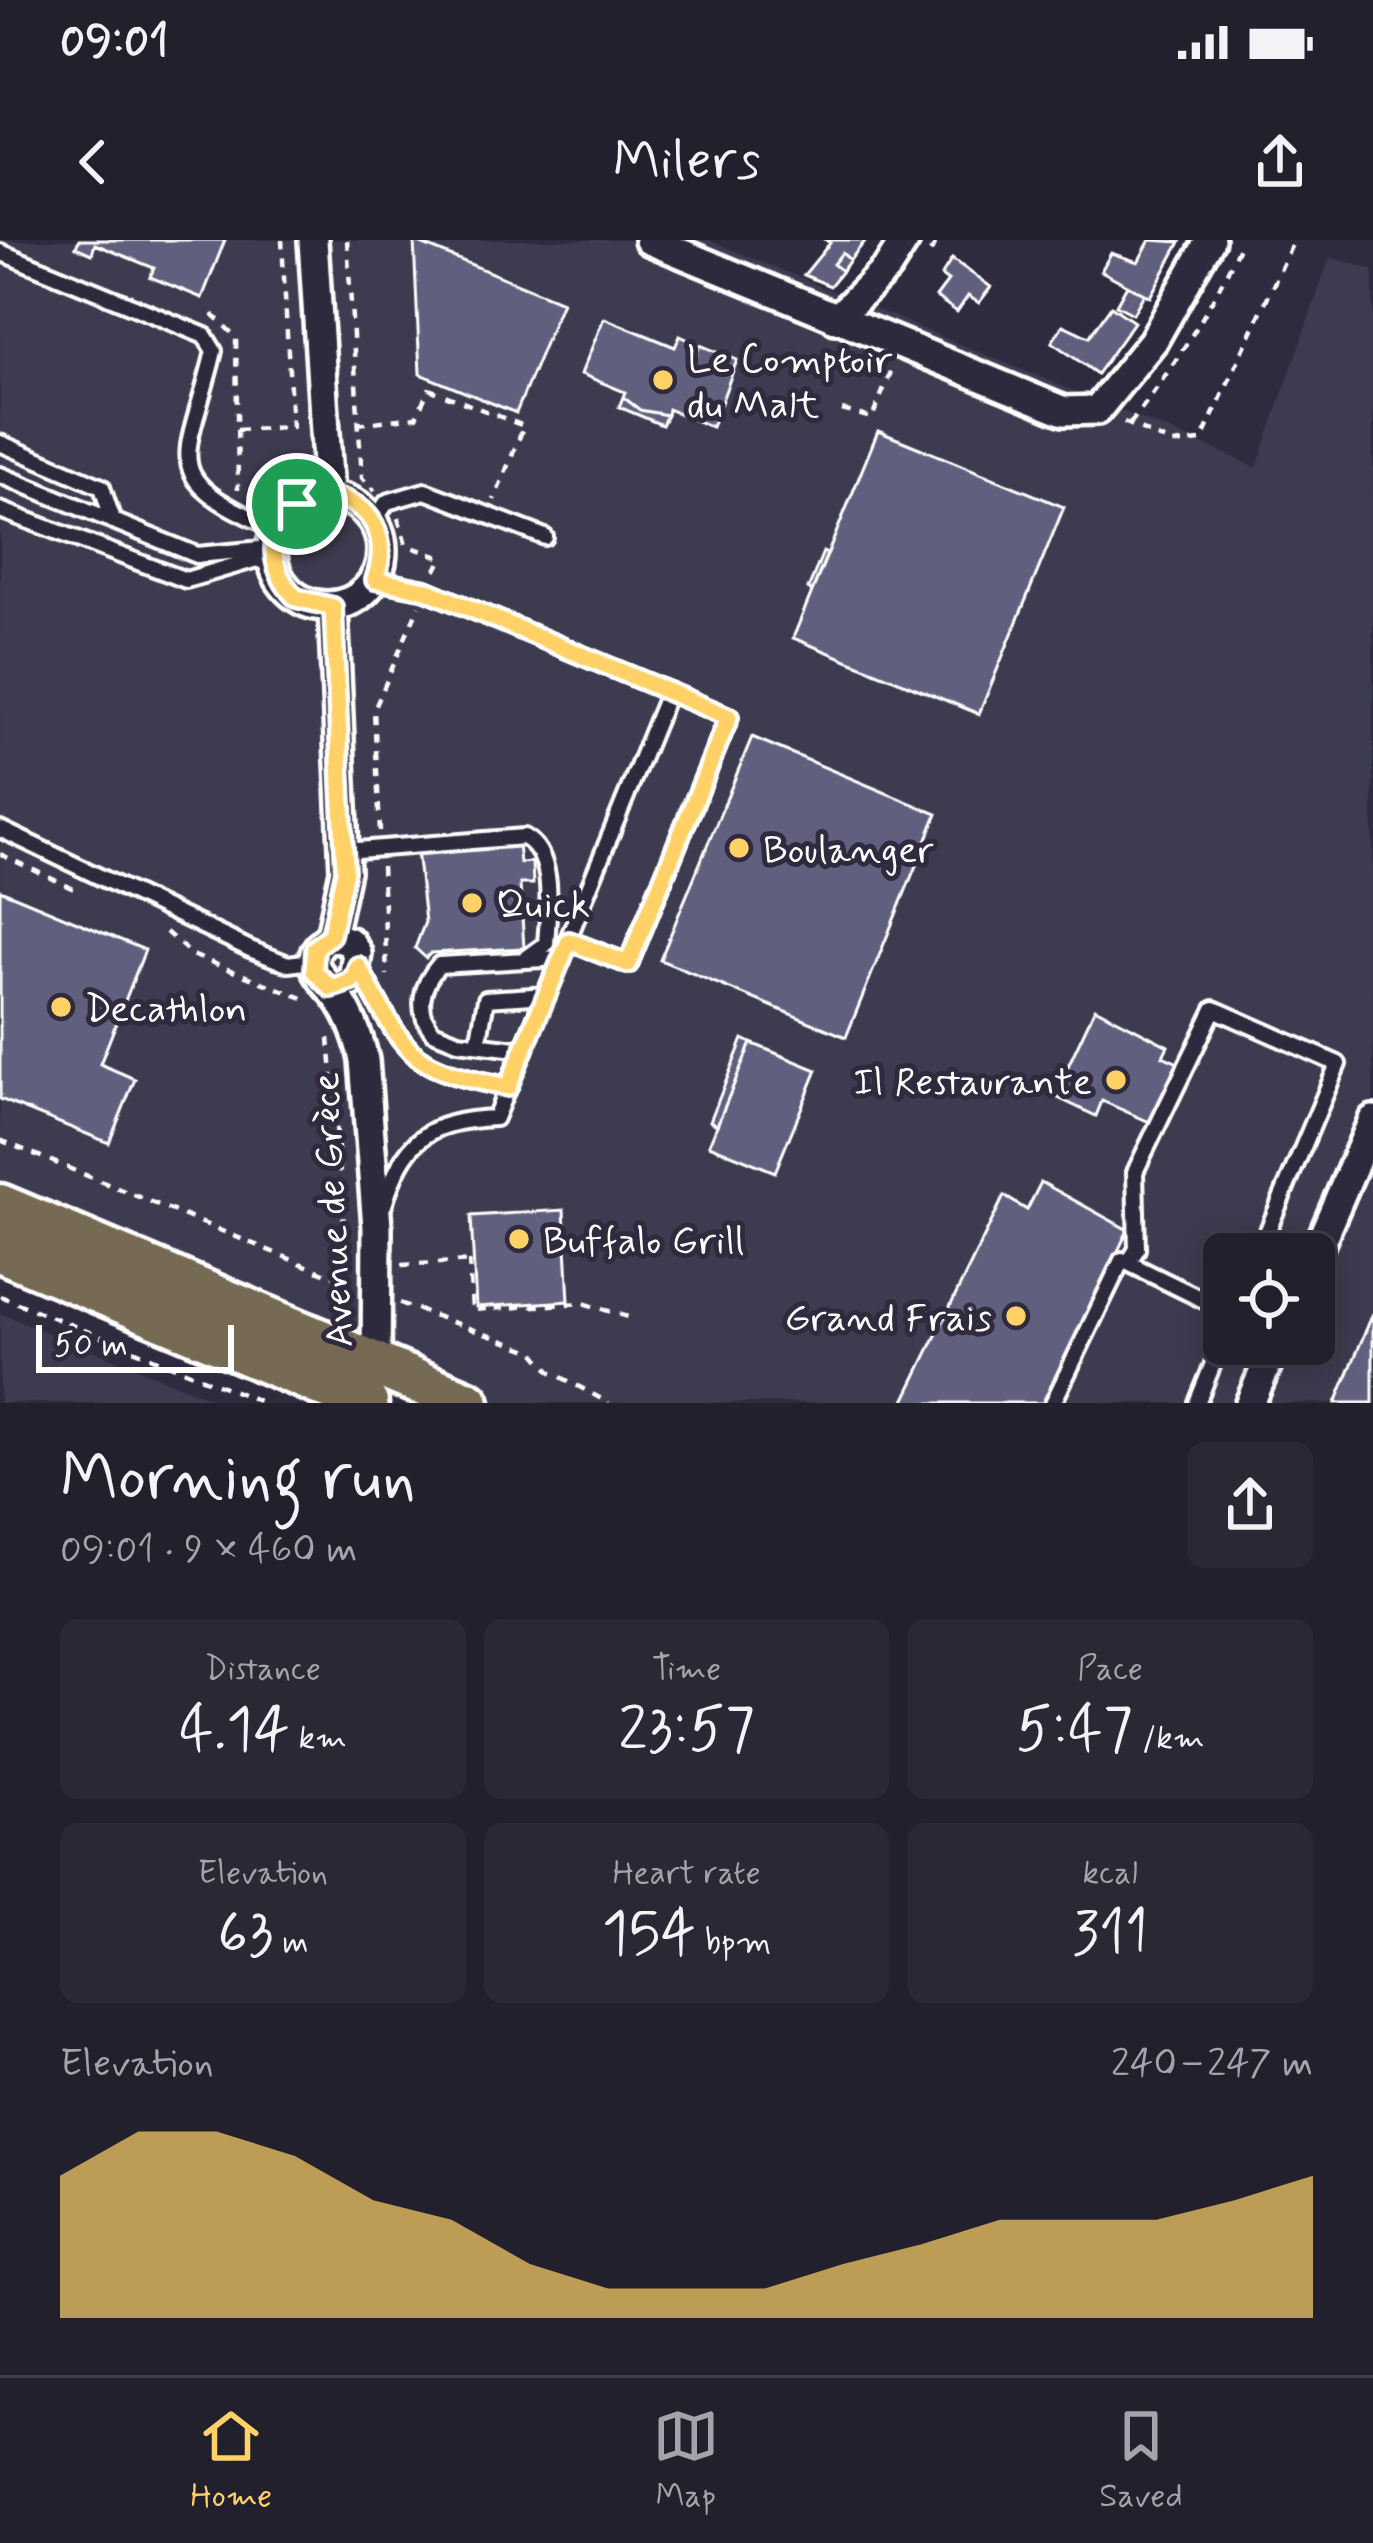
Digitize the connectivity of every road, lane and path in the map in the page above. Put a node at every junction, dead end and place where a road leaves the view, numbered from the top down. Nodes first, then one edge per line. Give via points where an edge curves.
1 (282, 240) edge
2 (313, 240) edge
3 (347, 240) edge
4 (649, 240) edge
5 (905, 240) edge
6 (1210, 240) edge
7 (1242, 240) edge
8 (1294, 240) edge
9 (0, 252) edge
10 (212, 314) dead end
11 (836, 319) junction
12 (901, 345) junction
13 (842, 410) dead end
14 (1097, 410) junction
15 (358, 424) junction
16 (1130, 425) junction
17 (325, 426) junction
18 (292, 427) junction
19 (237, 430) junction
20 (0, 443) edge
21 (0, 475) edge
22 (329, 495) junction
23 (0, 511) edge
24 (380, 512) junction
25 (238, 513) junction
26 (489, 513) junction
27 (113, 521) junction
28 (545, 537) dead end
29 (274, 548) junction
30 (375, 580) junction
31 (426, 590) junction
32 (333, 607) junction
33 (669, 691) junction
34 (0, 829) edge
35 (381, 848) junction
36 (0, 854) edge
37 (345, 861) junction
38 (90, 896) dead end
39 (156, 924) dead end
40 (569, 941) junction
41 (562, 958) junction
42 (524, 960) junction
43 (312, 961) joint
44 (339, 969) junction
45 (547, 994) junction
46 (390, 1026) junction
47 (328, 1032) dead end
48 (478, 1044) junction
49 (524, 1050) junction
50 (508, 1087) junction
51 (1373, 1120) edge
52 (0, 1140) edge
53 (0, 1207) edge
54 (377, 1227) junction
55 (1267, 1233) edge
56 (1324, 1233) edge
57 (401, 1245) dead end
58 (0, 1250) edge
59 (1128, 1263) junction
60 (401, 1265) junction
61 (334, 1277) junction
62 (0, 1296) edge
63 (391, 1300) junction
64 (1203, 1300) edge
65 (628, 1317) dead end
66 (1213, 1365) edge
67 (1267, 1365) edge
68 (371, 1390) edge
69 (264, 1403) edge
70 (468, 1403) edge
71 (609, 1403) edge
72 (1053, 1403) edge
73 (1197, 1403) edge
74 (1250, 1403) edge

1 - 18 path
2 - 17 street
3 - 15 path
4 - 11 street
5 - 11 street
6 - 14 street via 1153,341
7 - 16 path via 1175,364
8 - 16 path via 1202,441 1173,444
9 - 25 lane via 205,336 214,351 185,442 190,476
10 - 19 path via 236,337
11 - 12 street
12 - 13 path via 872,418
12 - 14 street via 1064,411
14 - 16 path
15 - 17 path
15 - 24 path via 362,478
15 - 26 path via 416,417 429,389 524,426
17 - 18 path
17 - 22 street
18 - 19 path
19 - 25 path
20 - 27 lane via 102,487
21 - 27 lane
22 - 24 street
22 - 29 street via 297,504
23 - 29 lane via 187,580
24 - 26 lane via 425,491
24 - 30 street
24 - 31 path via 406,545 442,558
25 - 29 lane
26 - 28 lane
27 - 29 lane via 197,555
29 - 32 street via 296,598
30 - 31 lane
30 - 32 street
31 - 33 lane
31 - 35 path via 374,710
32 - 37 street
33 - 40 lane
33 - 40 lane via 729,717 628,964
34 - 43 lane via 250,949 287,964
35 - 37 lane
35 - 42 lane via 524,837 534,843 547,890 546,944
35 - 46 path
36 - 38 path
37 - 44 street
39 - 44 path via 192,955
40 - 41 lane
41 - 42 lane
41 - 45 lane
42 - 48 lane via 439,965 432,973 423,990 425,1022 433,1032
43 - 44 street via 315,948
44 - 46 lane
44 - 54 street, Avenue de Grèce via 358,1036
45 - 48 lane via 486,999
45 - 49 lane
46 - 50 lane via 423,1065
47 - 61 path via 344,1225
48 - 49 lane
49 - 50 lane
50 - 54 lane via 495,1118 426,1130 398,1164
51 - 56 street
52 - 61 path
53 - 68 main road
54 - 63 street, Avenue de Grèce
55 - 59 lane via 1338,1064 1214,1009 1136,1172 1137,1250
57 - 60 path
58 - 68 main road
59 - 64 lane
59 - 72 lane
60 - 63 path
60 - 65 path via 472,1261 472,1310 583,1303
61 - 63 path
62 - 69 path
63 - 68 street, Avenue de Grèce
63 - 71 path via 534,1352 550,1371
66 - 73 lane
67 - 74 street
68 - 70 main road

